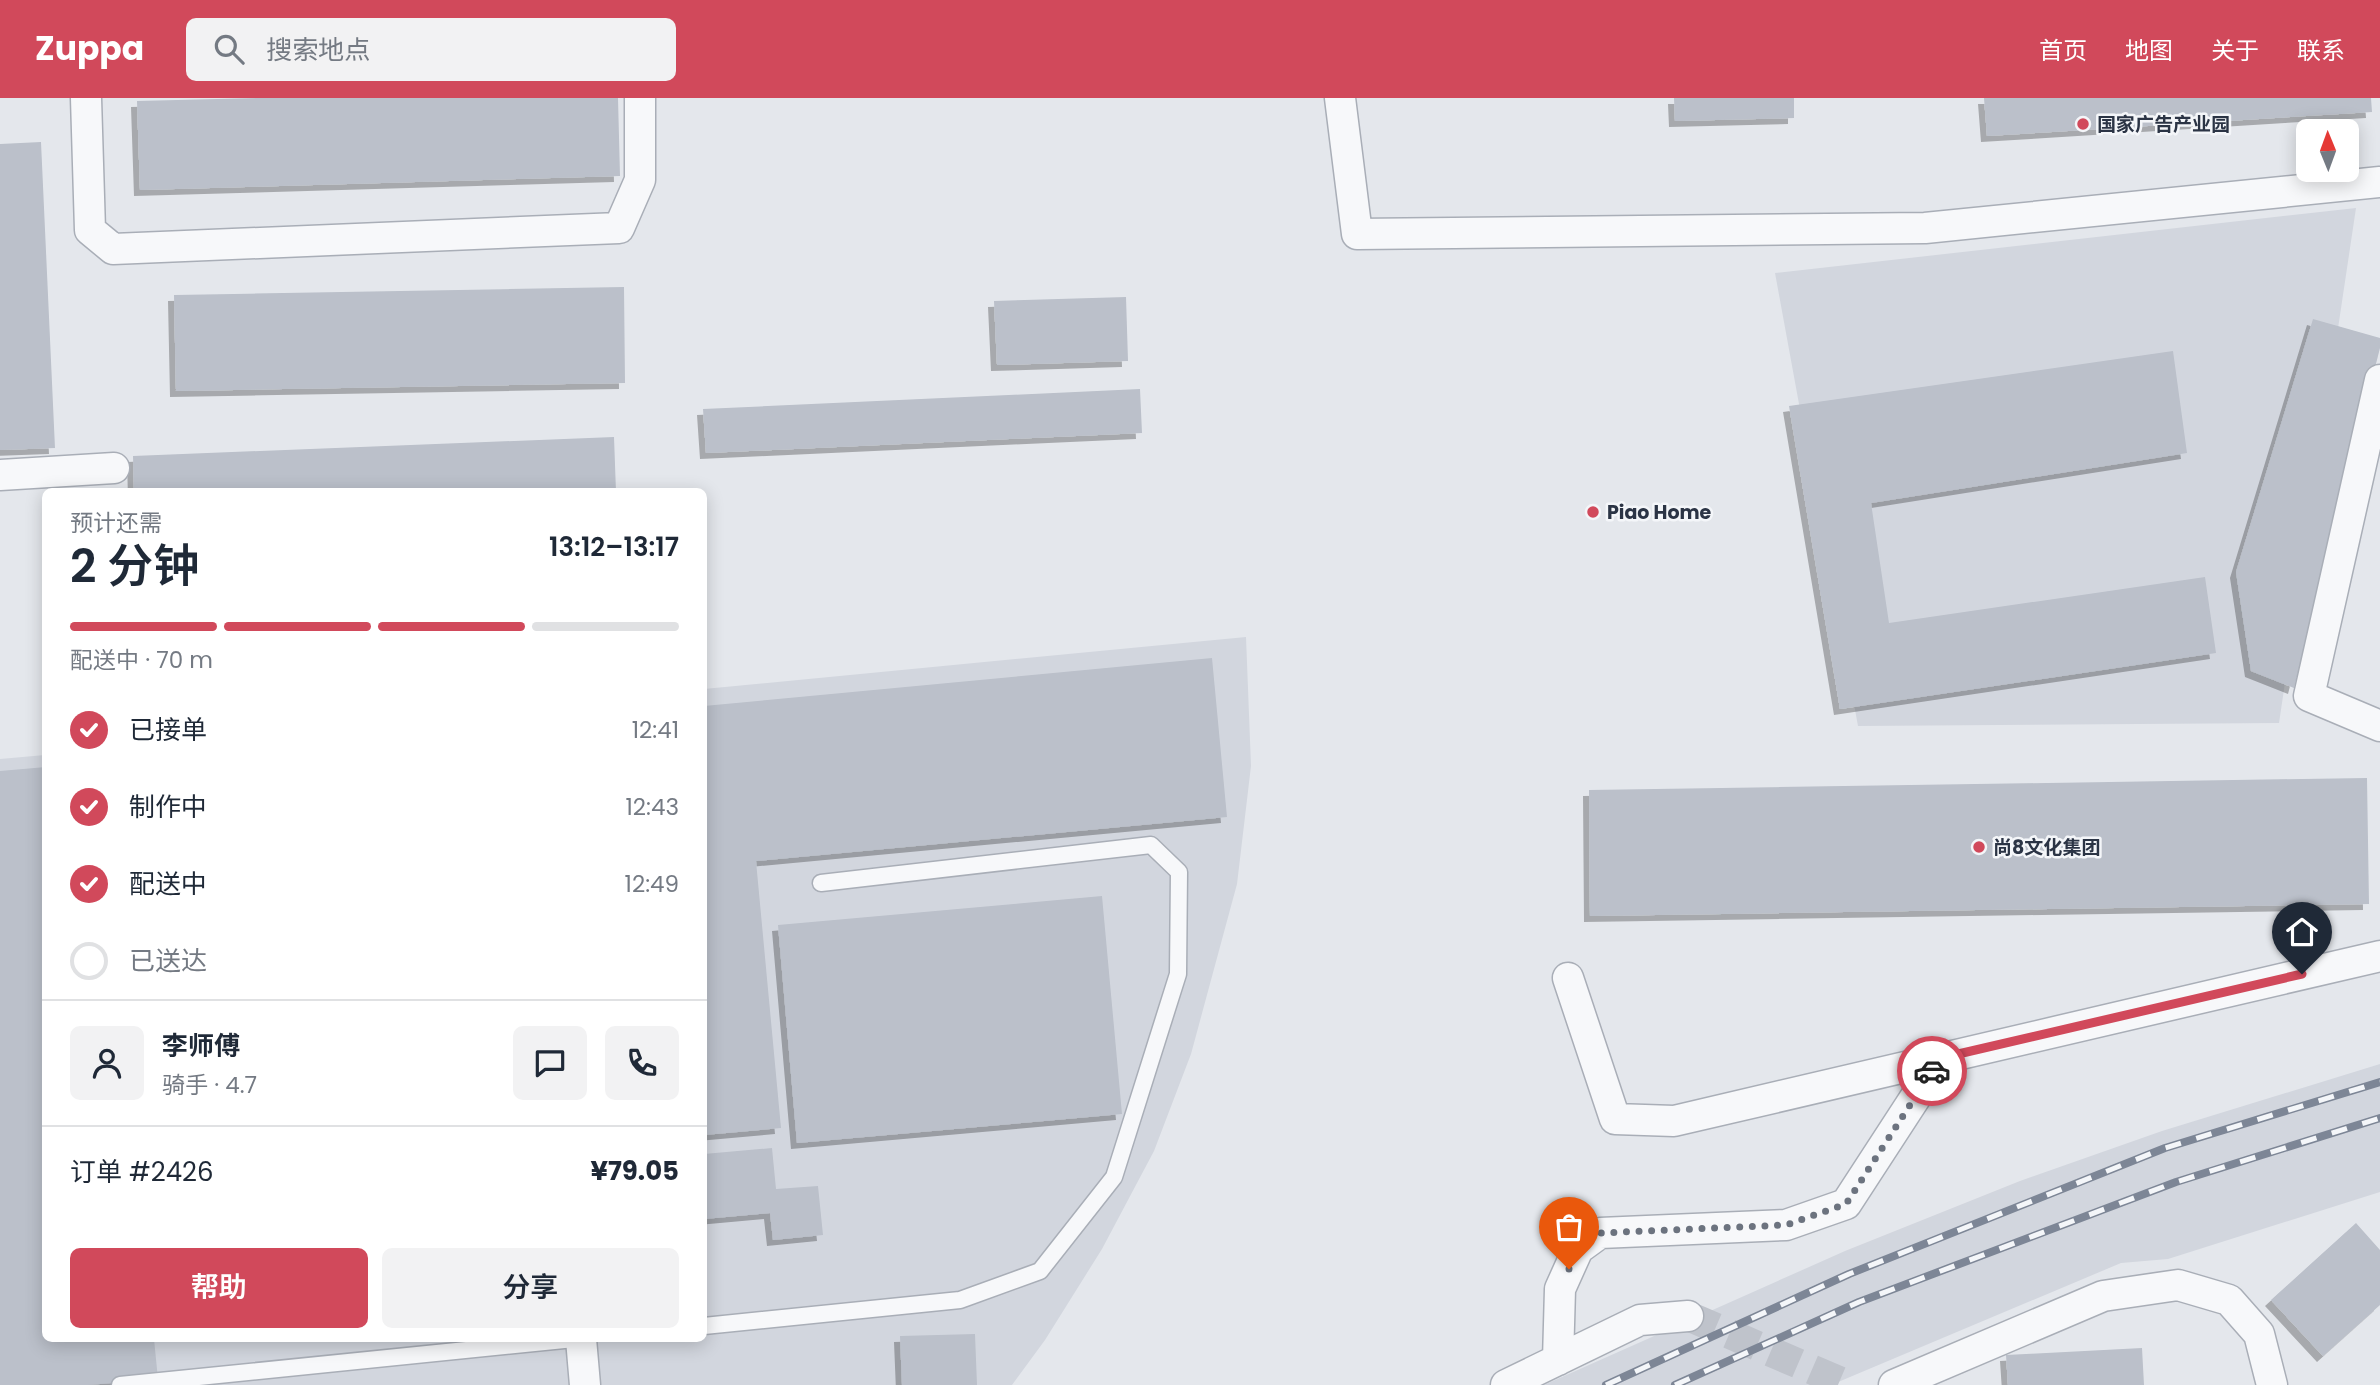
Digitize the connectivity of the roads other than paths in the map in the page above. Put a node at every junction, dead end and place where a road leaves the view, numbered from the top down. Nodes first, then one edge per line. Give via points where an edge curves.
1 (86, 98) edge
2 (640, 98) edge
3 (1340, 98) edge
4 (2380, 182) edge
5 (2380, 380) edge
6 (114, 468) dead end
7 (0, 475) edge
8 (2380, 726) edge
9 (821, 883) dead end
10 (2380, 956) edge
11 (1568, 978) dead end
12 (1941, 1058) junction
13 (1688, 1316) tunnel mouth
14 (707, 1326) edge
15 (546, 1342) edge
16 (581, 1342) edge
17 (1558, 1360) junction
18 (173, 1382) edge
19 (120, 1385) edge
20 (585, 1385) edge
21 (1506, 1385) edge
22 (1894, 1385) edge
23 (2272, 1385) edge

1 - 2 street via 90,230 113,249 619,228 640,180
3 - 4 street via 1357,234 1925,228
5 - 8 street via 2309,696
6 - 7 street
9 - 14 lane via 1151,845 1179,872 1178,974 1114,1177 1040,1271 960,1300
10 - 12 street
11 - 12 street via 1615,1119 1674,1121
12 - 17 street via 1846,1204 1786,1225 1600,1233 1578,1249 1560,1289
13 - 17 street via 1640,1320
15 - 18 lane
16 - 20 street
17 - 21 street
18 - 19 lane
22 - 23 street via 2103,1296 2178,1285 2229,1300 2259,1334

